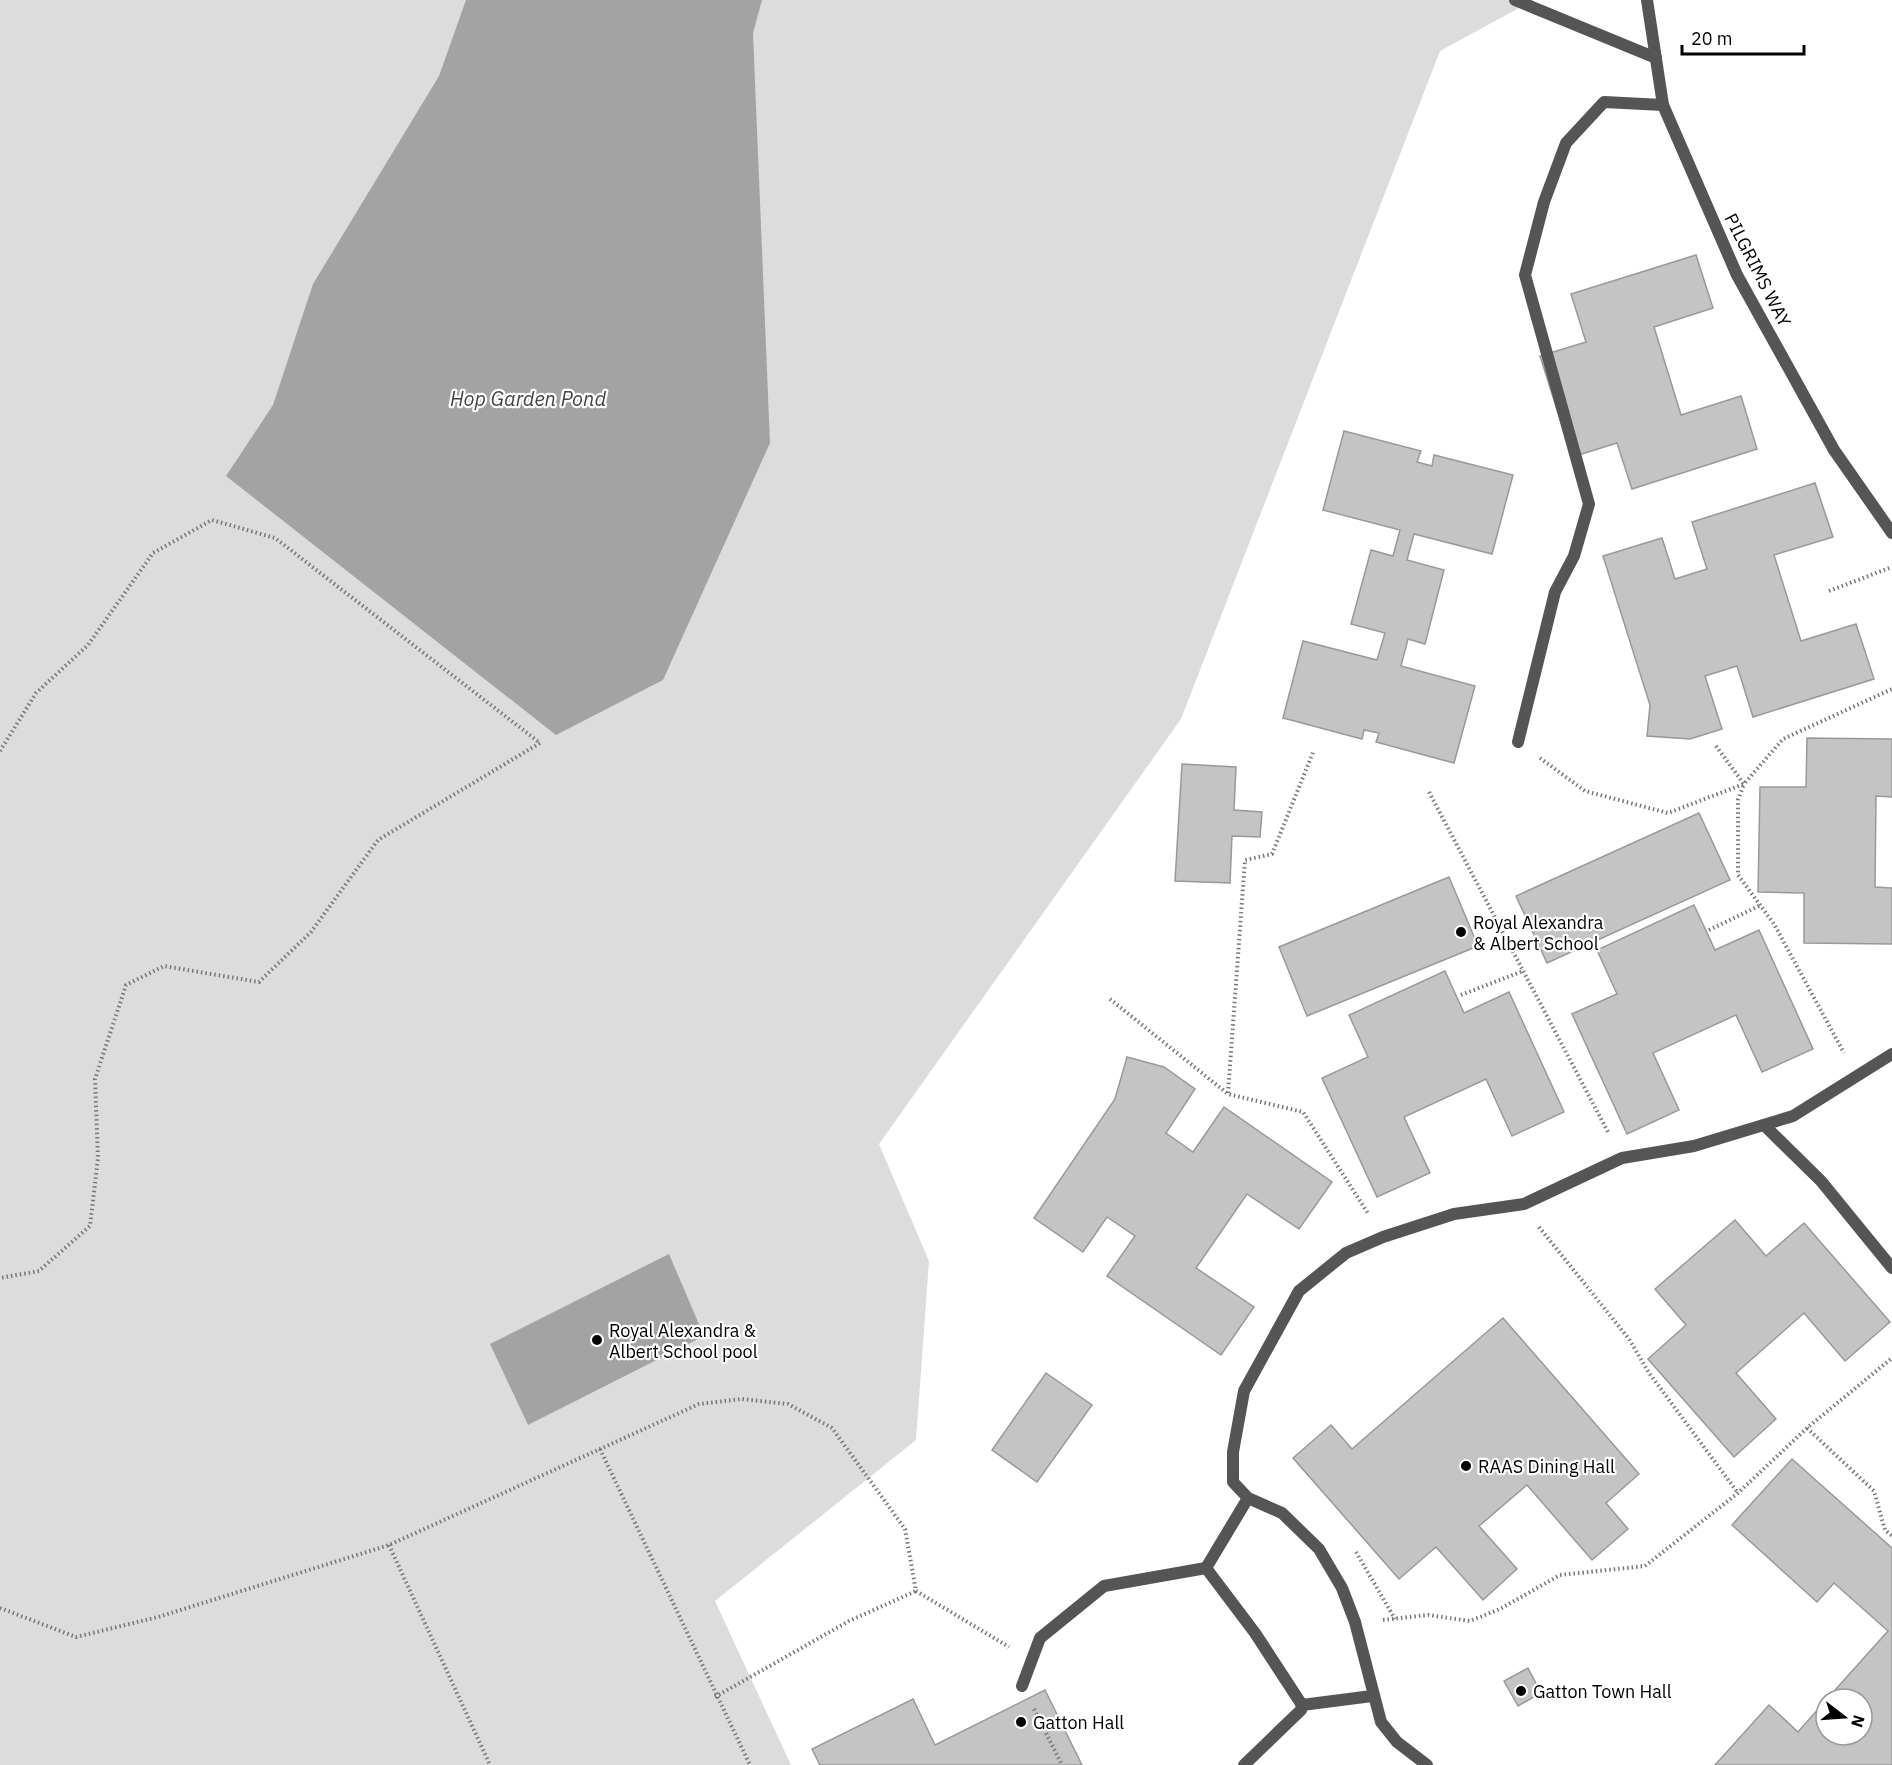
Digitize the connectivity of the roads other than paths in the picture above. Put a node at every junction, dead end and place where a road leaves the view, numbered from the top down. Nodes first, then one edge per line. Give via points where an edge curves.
1 (1515, 0) edge
2 (1647, 0) edge
3 (1656, 58) junction
4 (1663, 105) junction
5 (1892, 532) edge
6 (1518, 742) road end
7 (1892, 1054) edge
8 (1764, 1125) junction
9 (1892, 1268) edge
10 (1248, 1498) junction
11 (1206, 1568) junction
12 (1022, 1686) road end
13 (1372, 1696) junction
14 (1302, 1705) junction
15 (1244, 1765) edge
16 (1427, 1765) edge

1 - 3 lane
2 - 3 lane, PILGRIMS WAY
3 - 4 lane, PILGRIMS WAY
4 - 5 lane, PILGRIMS WAY via 1737,275 1834,450
4 - 6 lane via 1604,102 1566,143 1544,202 1526,275 1589,504 1574,556 1555,592
7 - 8 lane via 1793,1116
8 - 9 lane via 1821,1181
8 - 10 lane via 1694,1146 1622,1158 1524,1204 1454,1214 1346,1253 1299,1292 1244,1391 1233,1452 1233,1482
10 - 11 lane
10 - 13 lane via 1282,1513 1319,1549 1342,1587 1355,1622
11 - 12 lane via 1104,1586 1040,1638
11 - 14 lane
13 - 14 lane
13 - 16 lane via 1381,1722 1397,1742
14 - 15 lane

